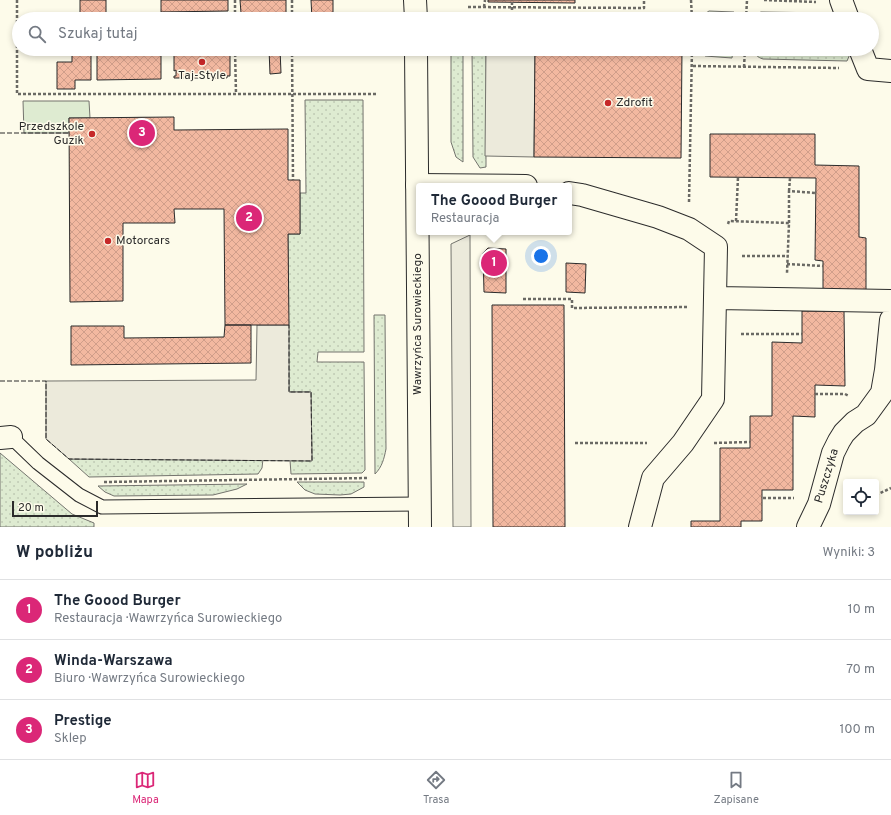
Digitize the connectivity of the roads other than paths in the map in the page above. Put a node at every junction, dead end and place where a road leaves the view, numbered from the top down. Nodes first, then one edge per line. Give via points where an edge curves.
1 (416, 0) edge
2 (416, 12) edge
3 (416, 56) edge
4 (863, 56) edge
5 (891, 72) edge
6 (417, 183) edge
7 (572, 193) edge
8 (417, 235) edge
9 (891, 301) edge
10 (715, 303) junction
11 (891, 320) edge
12 (6, 437) edge
13 (420, 504) junction
14 (420, 527) edge
15 (640, 527) edge
16 (808, 527) edge

1 - 2 street
3 - 6 street, Wawrzyńca Surowieckiego
4 - 5 street via 868,69
7 - 10 street via 658,217 689,229 716,251
8 - 13 street, Wawrzyńca Surowieckiego
9 - 10 street via 787,300
10 - 15 street via 713,399 683,443 653,478
11 - 16 street, Puszczyka via 882,393 866,414 844,433 832,453 819,504
12 - 13 lane via 79,495 102,507
13 - 14 street, Wawrzyńca Surowieckiego

